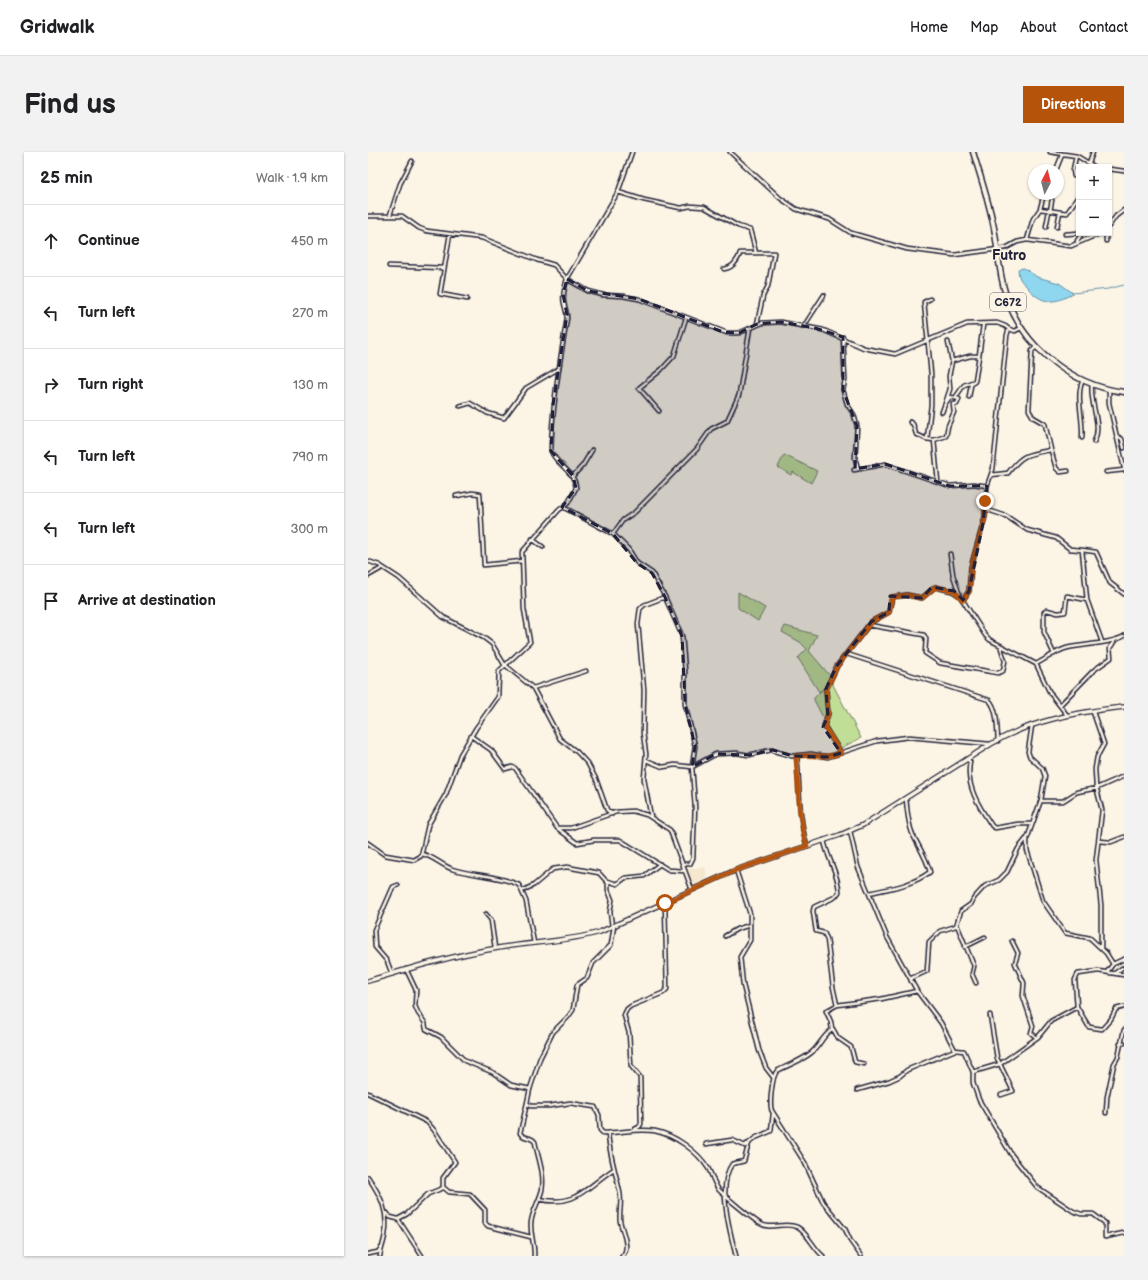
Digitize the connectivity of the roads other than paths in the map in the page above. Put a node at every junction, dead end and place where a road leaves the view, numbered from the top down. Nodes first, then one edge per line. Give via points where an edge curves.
1 (632, 152) edge
2 (730, 152) edge
3 (973, 152) edge
4 (1050, 152) edge
5 (1076, 152) edge
6 (1093, 152) edge
7 (1057, 153) edge
8 (1062, 155) junction
9 (1076, 156) junction
10 (412, 161) dead end
11 (1089, 163) joint
12 (1058, 164) edge
13 (1112, 170) edge
14 (1124, 172) edge
15 (1074, 176) dead end
16 (618, 192) junction
17 (1042, 200) edge
18 (1052, 200) dead end
19 (1076, 203) edge
20 (1040, 209) junction
21 (1124, 210) edge
22 (1050, 211) junction
23 (1060, 212) junction
24 (390, 215) junction
25 (368, 216) edge
26 (1112, 222) edge
27 (1046, 227) dead end
28 (1057, 227) dead end
29 (1076, 233) edge
30 (450, 234) junction
31 (1065, 234) dead end
32 (1079, 236) edge
33 (1094, 236) edge
34 (1106, 236) edge
35 (1027, 240) junction
36 (1077, 241) dead end
37 (1106, 241) dead end
38 (997, 250) junction
39 (756, 253) junction
40 (390, 266) dead end
41 (444, 268) junction
42 (724, 269) dead end
43 (567, 279) junction
44 (824, 295) dead end
45 (467, 299) dead end
46 (930, 299) dead end
47 (686, 318) junction
48 (757, 324) junction
49 (983, 325) junction
50 (804, 326) junction
51 (750, 327) junction
52 (1021, 328) junction
53 (1009, 330) junction
54 (843, 337) junction
55 (929, 340) junction
56 (948, 342) dead end
57 (1036, 347) junction
58 (979, 356) junction
59 (952, 361) junction
60 (558, 369) junction
61 (1083, 379) junction
62 (975, 381) junction
63 (1092, 384) junction
64 (1109, 389) junction
65 (1124, 392) edge
66 (968, 397) dead end
67 (955, 398) junction
68 (945, 404) junction
69 (460, 406) dead end
70 (659, 411) dead end
71 (942, 412) dead end
72 (910, 422) dead end
73 (1117, 436) junction
74 (1082, 438) dead end
75 (926, 439) junction
76 (934, 440) junction
77 (1094, 442) dead end
78 (1124, 448) edge
79 (592, 450) dead end
80 (1050, 450) junction
81 (858, 469) junction
82 (1124, 469) edge
83 (854, 470) dead end
84 (1068, 471) dead end
85 (1106, 472) dead end
86 (991, 475) junction
87 (573, 476) junction
88 (938, 482) junction
89 (987, 486) junction
90 (456, 496) dead end
91 (562, 507) junction
92 (985, 509) junction
93 (613, 534) junction
94 (532, 539) junction
95 (544, 547) dead end
96 (1082, 550) junction
97 (950, 554) dead end
98 (368, 561) edge
99 (522, 561) junction
100 (382, 568) junction
101 (368, 576) edge
102 (1124, 594) edge
103 (960, 596) junction
104 (665, 597) junction
105 (963, 600) junction
106 (1087, 600) junction
107 (869, 625) junction
108 (1124, 636) edge
109 (1102, 642) junction
110 (1115, 642) junction
111 (1000, 645) junction
112 (846, 654) junction
113 (1054, 654) junction
114 (504, 664) junction
115 (1036, 664) junction
116 (586, 671) dead end
117 (532, 688) junction
118 (1060, 704) junction
119 (1124, 707) edge
120 (1093, 712) junction
121 (1068, 715) junction
122 (1032, 725) junction
123 (471, 736) junction
124 (998, 740) junction
125 (991, 744) junction
126 (841, 753) junction
127 (796, 756) junction
128 (646, 760) junction
129 (967, 760) junction
130 (692, 767) junction
131 (1124, 776) edge
132 (1097, 788) junction
133 (906, 798) junction
134 (1041, 801) junction
135 (612, 814) junction
136 (651, 817) junction
137 (1032, 824) junction
138 (557, 828) junction
139 (850, 831) junction
140 (1124, 837) edge
141 (1027, 839) junction
142 (824, 840) junction
143 (1099, 841) junction
144 (368, 843) edge
145 (807, 846) junction
146 (422, 854) junction
147 (660, 864) junction
148 (683, 864) junction
149 (736, 870) junction
150 (685, 871) junction
151 (608, 881) junction
152 (398, 885) dead end
153 (692, 890) junction
154 (522, 891) junction
155 (869, 893) junction
156 (665, 903) junction
157 (486, 914) dead end
158 (957, 923) junction
159 (750, 925) junction
160 (613, 927) junction
161 (725, 936) dead end
162 (985, 937) dead end
163 (1012, 941) dead end
164 (534, 943) junction
165 (965, 947) junction
166 (495, 948) junction
167 (1101, 948) junction
168 (1124, 959) edge
169 (1113, 964) junction
170 (1122, 968) dead end
171 (406, 969) junction
172 (1107, 972) junction
173 (1115, 973) junction
174 (392, 974) junction
175 (1124, 975) edge
176 (368, 981) edge
177 (911, 981) junction
178 (976, 983) dead end
179 (917, 991) junction
180 (837, 1005) junction
181 (1077, 1007) junction
182 (1124, 1007) edge
183 (990, 1015) dead end
184 (833, 1027) junction
185 (1124, 1030) edge
186 (1036, 1038) junction
187 (1120, 1044) junction
188 (1124, 1044) edge
189 (955, 1050) junction
190 (864, 1064) dead end
191 (1000, 1064) junction
192 (973, 1072) junction
193 (774, 1078) junction
194 (530, 1089) junction
195 (857, 1090) dead end
196 (368, 1093) edge
197 (1001, 1095) dead end
198 (527, 1102) junction
199 (772, 1111) junction
200 (1106, 1113) dead end
201 (773, 1122) junction
202 (780, 1124) junction
203 (632, 1129) junction
204 (608, 1133) junction
205 (749, 1143) junction
206 (706, 1144) dead end
207 (614, 1169) junction
208 (368, 1177) edge
209 (443, 1187) junction
210 (725, 1196) junction
211 (539, 1198) junction
212 (386, 1211) junction
213 (398, 1219) junction
214 (1124, 1233) edge
215 (531, 1238) junction
216 (382, 1248) junction
217 (368, 1254) edge
218 (380, 1256) edge
219 (422, 1256) edge
220 (534, 1256) edge
221 (622, 1256) edge
222 (736, 1256) edge
223 (823, 1256) edge
224 (861, 1256) edge

1 - 16 street
2 - 38 street via 786,202 829,220 851,233 907,249 947,255
3 - 38 main road, C672 via 993,222
4 - 7 street
5 - 9 street
6 - 11 street
7 - 8 street
8 - 9 street
8 - 12 street
9 - 11 street
9 - 15 street
10 - 24 street via 400,184
13 - 14 street
16 - 39 street via 681,208 692,206 710,209 733,224 750,230
16 - 43 street
17 - 20 street
18 - 22 street
19 - 23 street via 1068,213
20 - 22 street
20 - 35 street via 1033,219
21 - 26 street
22 - 23 street
22 - 27 street
23 - 28 street
24 - 25 street
24 - 30 street via 404,217 423,230
29 - 31 street
30 - 41 street
30 - 43 street via 477,236 537,260 552,263
32 - 36 street
33 - 35 street via 1071,246
34 - 37 street
35 - 38 street
38 - 52 main road, C672 via 1005,291
39 - 42 street via 740,253 734,264
39 - 48 street via 774,253
40 - 41 street
41 - 45 street via 440,294
43 - 47 street via 588,291 639,298
43 - 60 street via 563,294 567,315
44 - 50 street
46 - 55 street via 924,302
47 - 51 street via 727,333 739,333
47 - 70 street via 674,356 639,388
48 - 50 street via 781,322
48 - 51 street
49 - 53 street via 1000,324
49 - 55 street via 962,325
49 - 58 street
50 - 54 street
51 - 93 street via 739,395 727,421 711,429 697,449 635,512 623,520
52 - 53 street
52 - 57 main road, C672
53 - 86 street
54 - 55 street via 864,348 894,354
54 - 81 street via 843,390 857,426 855,458
55 - 75 street via 931,382
56 - 59 street
57 - 61 main road, C672 via 1068,372
57 - 80 street via 1032,351 1029,410 1033,417 1046,424
58 - 59 street
58 - 62 street
59 - 68 street via 950,390
60 - 69 street via 526,388 504,418 487,413 470,403
60 - 87 street via 551,451
61 - 63 main road, C672
61 - 74 street via 1080,389
62 - 66 street via 971,385
62 - 67 street via 964,385
63 - 64 main road, C672
63 - 77 street via 1098,433
64 - 65 main road, C672
64 - 73 street via 1108,397
67 - 68 street via 950,397
67 - 76 street via 959,399 957,404 953,404 954,412 949,420 946,436
68 - 71 street
72 - 75 street via 916,434
73 - 78 street via 1122,439
73 - 82 street
75 - 76 street
76 - 88 street
79 - 87 street
80 - 84 street via 1056,468 1060,472
80 - 86 street via 1025,455 1008,473
81 - 83 street
81 - 88 street via 888,464
82 - 85 street
86 - 89 street
87 - 91 street via 575,492
88 - 89 street via 952,487 974,484
89 - 92 street
90 - 99 street via 480,494 484,566
91 - 93 street
91 - 94 street
92 - 96 street via 1006,516 1027,530 1056,538 1070,549
92 - 105 street via 971,567 969,591
93 - 104 street via 629,550 637,563 652,573
94 - 95 street
94 - 99 street via 524,548
96 - 102 street via 1098,554 1110,583
96 - 106 street
97 - 103 street via 954,580
98 - 100 street
99 - 114 street via 524,609 530,640 525,648
100 - 101 street
100 - 114 street via 409,586 443,617 489,641
103 - 105 street
103 - 107 street via 935,587 922,598 893,596 890,598 889,612 874,619
104 - 128 street via 644,605 640,609 638,624 644,690 642,729
104 - 130 street via 682,636 685,704 695,746
105 - 111 street via 985,635
106 - 109 street
106 - 113 street via 1067,596 1065,612 1044,612 1044,632
107 - 111 street via 924,635 925,653 938,662 998,673 1002,672 1005,664
107 - 112 street
108 - 110 street
109 - 110 street
109 - 113 street via 1065,649
110 - 118 street via 1110,648 1111,658 1092,672
111 - 115 street
112 - 124 street via 989,700 997,723
112 - 126 street via 827,687 828,714 824,726
113 - 115 street
114 - 117 street
114 - 123 street via 498,673 498,697
115 - 118 street via 1050,693
116 - 117 street
117 - 135 street via 560,739 588,764 607,810
118 - 121 street
119 - 120 street
120 - 121 street
120 - 132 street via 1104,744 1096,763
121 - 122 street
122 - 124 street
122 - 134 street via 1028,752 1044,772
123 - 138 street via 491,750 505,769 515,768
123 - 146 street via 460,755 446,794 428,825
124 - 125 street
125 - 126 street via 909,737 877,741
125 - 129 street
126 - 127 street via 828,757 811,754
127 - 130 street via 773,750 749,756 720,753
127 - 145 street via 800,814
128 - 130 street via 663,767
128 - 136 street via 644,779
129 - 133 street
129 - 137 street via 970,762 970,777 978,805 992,826
130 - 148 street via 695,807 693,858 690,864
131 - 132 street
132 - 134 street via 1077,792 1061,802
132 - 143 street via 1102,810
133 - 139 street
133 - 155 street via 912,832 930,872 899,888
134 - 137 street
135 - 136 street via 627,811
135 - 138 street via 571,828
136 - 148 street via 670,830
137 - 141 street
138 - 147 street via 577,843 623,840
139 - 142 street
139 - 155 street via 858,867
140 - 143 street via 1110,842
141 - 158 street via 1019,847 1006,874 986,886 971,904 962,910
141 - 167 street via 1027,850 1047,908 1065,933 1090,938
142 - 145 street
142 - 180 street via 839,893 814,907 813,911 816,931 825,934 827,939
143 - 167 street via 1096,860 1101,905
144 - 146 street via 389,856 414,860
145 - 149 street
146 - 154 street via 451,869 515,884
147 - 150 street via 668,870
147 - 151 street via 644,876 625,878 617,884
148 - 150 street
149 - 153 street
149 - 159 street via 749,910
150 - 153 street
151 - 154 street via 599,873 567,867 553,869 534,885
151 - 160 street
152 - 174 street via 393,887 374,930 375,947 387,961
153 - 156 street
154 - 164 street
155 - 177 street via 887,937
156 - 160 street
156 - 203 street via 667,989 628,1008 624,1015 629,1033 631,1066 640,1077 641,1124
157 - 166 street via 491,920
158 - 165 street
158 - 177 street via 955,927 940,931 928,943 927,971 912,978
159 - 161 street
159 - 193 street via 750,942 740,956 743,986 759,1050 766,1068
160 - 164 street via 583,936
160 - 194 street via 611,945 593,963 587,978 577,985 572,1012 553,1032 540,1058
162 - 165 street
163 - 186 street via 1018,953 1015,964 1024,983 1023,996 1033,1026 1031,1033
164 - 166 street
165 - 178 street via 974,966 972,974
166 - 171 street
167 - 169 street
168 - 169 street
169 - 172 street
170 - 173 street
171 - 174 street
171 - 194 street via 416,990 415,1006 426,1023 426,1030 441,1038 466,1061 492,1072 511,1085
172 - 173 street
172 - 181 street via 1076,975
173 - 175 street
174 - 176 street
177 - 179 street
179 - 180 street via 881,1000
179 - 189 street via 940,1022
180 - 184 street via 826,1011
181 - 182 street via 1089,1027 1102,1029 1116,1009
181 - 186 street via 1050,1021
183 - 191 street
184 - 190 street via 838,1038 852,1047 855,1062
184 - 193 street via 812,1053 777,1071
185 - 187 street
186 - 191 street
187 - 188 street
187 - 200 street via 1106,1097
189 - 192 street via 964,1051
189 - 195 street via 905,1071 889,1082
191 - 192 street
191 - 197 street via 1013,1091
192 - 214 street via 973,1082 979,1100 1011,1154 1039,1190 1077,1213 1096,1215 1106,1224 1105,1237
193 - 199 street via 770,1104
194 - 198 street
196 - 209 street via 421,1118 433,1128 455,1162 443,1178
198 - 204 street via 530,1106 570,1103 596,1107 600,1130
198 - 211 street via 520,1133 535,1142 542,1176
199 - 201 street
199 - 202 street
201 - 202 street via 775,1119
201 - 205 street via 769,1133
202 - 224 street via 805,1163 823,1202
203 - 204 street
203 - 210 street via 661,1132 689,1148 707,1167
204 - 207 street
205 - 206 street via 744,1146 732,1140
205 - 210 street via 744,1161 734,1162 727,1171
207 - 211 street via 582,1193 567,1200 558,1202
207 - 221 street via 621,1194 620,1220 626,1248 626,1253
208 - 212 street via 380,1195
209 - 213 street via 426,1196
209 - 215 street via 449,1192 471,1195 485,1210 485,1223 488,1226
210 - 222 street
210 - 223 street via 760,1224 774,1227 786,1224 802,1230
211 - 215 street via 532,1217
212 - 213 street via 389,1216
212 - 216 street via 386,1232
213 - 219 street
215 - 220 street
216 - 217 street via 378,1252
216 - 218 street

